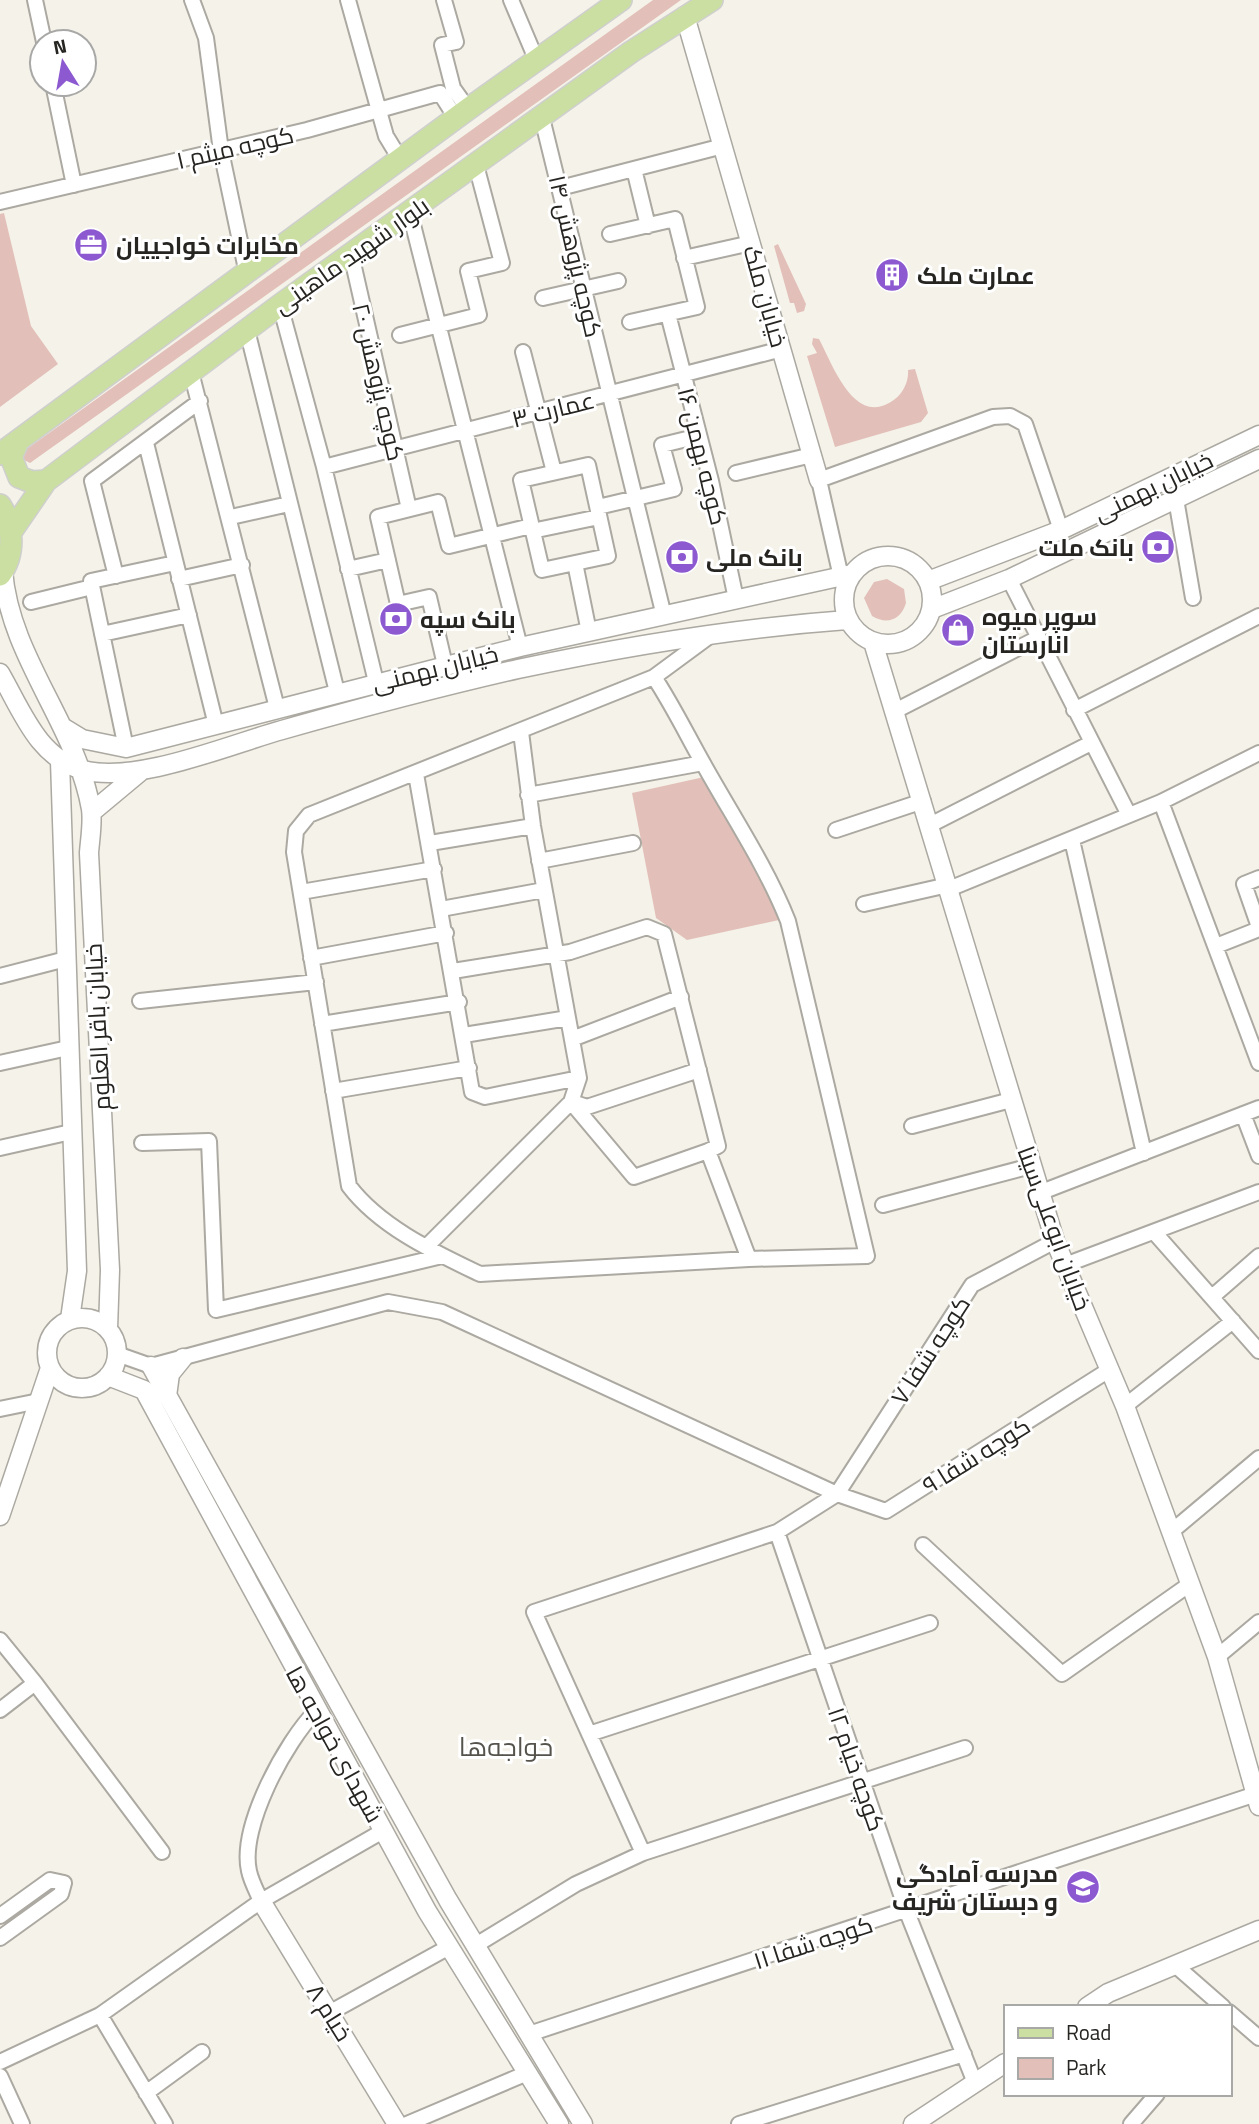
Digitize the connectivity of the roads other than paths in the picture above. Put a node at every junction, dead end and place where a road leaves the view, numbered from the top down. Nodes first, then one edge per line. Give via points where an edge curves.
1 (35, 0) edge
2 (192, 0) edge
3 (348, 0) edge
4 (444, 0) edge
5 (511, 0) edge
6 (621, 0) edge
7 (712, 0) edge
8 (685, 16) junction
9 (41, 28) edge
10 (536, 60) junction
11 (446, 91) junction
12 (55, 98) edge
13 (379, 111) junction
14 (462, 113) junction
15 (542, 118) junction
16 (723, 146) junction
17 (220, 150) junction
18 (400, 159) junction
19 (477, 165) junction
20 (634, 169) junction
21 (74, 184) junction
22 (560, 188) junction
23 (0, 202) edge
24 (410, 214) junction
25 (648, 226) junction
26 (610, 234) dead end
27 (751, 243) junction
28 (351, 254) junction
29 (684, 258) junction
30 (247, 274) junction
31 (618, 281) dead end
32 (583, 289) junction
33 (543, 298) dead end
34 (280, 305) junction
35 (667, 314) junction
36 (630, 323) dead end
37 (439, 326) junction
38 (247, 330) junction
39 (400, 335) dead end
40 (782, 349) junction
41 (523, 352) dead end
42 (191, 372) junction
43 (684, 376) junction
44 (609, 395) junction
45 (200, 401) junction
46 (539, 413) junction
47 (466, 431) junction
48 (1259, 435) edge
49 (699, 436) junction
50 (146, 443) junction
51 (8, 449) edge
52 (394, 450) junction
53 (812, 455) junction
54 (1259, 459) edge
55 (324, 467) junction
56 (554, 472) junction
57 (736, 473) dead end
58 (819, 480) junction
59 (46, 481) junction
60 (638, 499) junction
61 (1176, 499) junction
62 (289, 504) junction
63 (0, 505) edge
64 (409, 509) junction
65 (598, 512) junction
66 (231, 517) junction
67 (532, 528) junction
68 (1061, 530) junction
69 (11, 532) junction
70 (492, 535) junction
71 (388, 560) junction
72 (174, 563) junction
73 (575, 563) junction
74 (242, 565) junction
75 (348, 569) junction
76 (2, 573) edge
77 (846, 575) junction
78 (116, 576) junction
79 (179, 579) junction
80 (1009, 579) junction
81 (928, 580) junction
82 (92, 587) junction
83 (1193, 598) dead end
84 (736, 599) junction
85 (31, 602) dead end
86 (932, 609) junction
87 (188, 615) junction
88 (664, 616) junction
89 (1259, 616) edge
90 (847, 620) junction
91 (6, 621) edge
92 (589, 632) junction
93 (102, 634) junction
94 (712, 634) junction
95 (1038, 638) junction
96 (873, 642) junction
97 (520, 647) junction
98 (445, 665) junction
99 (0, 673) edge
100 (654, 677) junction
101 (376, 682) junction
102 (337, 692) junction
103 (277, 708) junction
104 (1074, 710) junction
105 (895, 711) junction
106 (216, 725) junction
107 (64, 729) junction
108 (521, 732) junction
109 (1091, 743) junction
110 (127, 748) junction
111 (1259, 753) edge
112 (60, 761) junction
113 (703, 764) junction
114 (82, 770) junction
115 (141, 771) junction
116 (416, 774) junction
117 (528, 794) junction
118 (923, 801) junction
119 (1161, 802) junction
120 (92, 812) junction
121 (1129, 815) junction
122 (930, 825) junction
123 (533, 826) junction
124 (836, 830) dead end
125 (1072, 840) junction
126 (430, 843) junction
127 (633, 843) dead end
128 (539, 861) junction
129 (434, 869) junction
130 (1259, 878) edge
131 (948, 887) junction
132 (544, 890) junction
133 (301, 892) junction
134 (864, 904) dead end
135 (441, 909) junction
136 (1259, 928) edge
137 (446, 933) junction
138 (1216, 946) junction
139 (557, 952) junction
140 (312, 958) junction
141 (66, 959) junction
142 (453, 971) junction
143 (0, 976) edge
144 (316, 982) junction
145 (681, 997) junction
146 (140, 1001) dead end
147 (459, 1002) junction
148 (568, 1018) junction
149 (322, 1024) junction
150 (464, 1035) junction
151 (572, 1039) junction
152 (68, 1048) junction
153 (0, 1063) edge
154 (1259, 1063) edge
155 (469, 1068) junction
156 (699, 1070) junction
157 (579, 1078) junction
158 (333, 1091) junction
159 (1011, 1100) junction
160 (571, 1102) junction
161 (1259, 1108) edge
162 (1243, 1114) junction
163 (912, 1126) dead end
164 (71, 1132) junction
165 (142, 1143) dead end
166 (0, 1148) edge
167 (708, 1151) junction
168 (1144, 1153) junction
169 (1259, 1156) edge
170 (1031, 1166) junction
171 (1259, 1192) edge
172 (1039, 1193) junction
173 (883, 1205) dead end
174 (1154, 1232) junction
175 (1055, 1241) junction
176 (427, 1246) junction
177 (442, 1256) junction
178 (1259, 1256) edge
179 (749, 1259) junction
180 (1065, 1265) junction
181 (1212, 1297) junction
182 (71, 1319) junction
183 (1233, 1321) junction
184 (108, 1329) junction
185 (1259, 1351) edge
186 (117, 1354) junction
187 (183, 1357) junction
188 (151, 1366) junction
189 (50, 1368) junction
190 (1109, 1370) junction
191 (108, 1377) junction
192 (167, 1396) junction
193 (39, 1401) junction
194 (1125, 1406) junction
195 (0, 1409) edge
196 (1259, 1458) edge
197 (837, 1494) junction
198 (0, 1516) edge
199 (777, 1532) junction
200 (1171, 1532) junction
201 (923, 1545) dead end
202 (1190, 1584) junction
203 (1259, 1622) edge
204 (930, 1623) dead end
205 (0, 1640) edge
206 (1217, 1657) junction
207 (819, 1660) junction
208 (35, 1683) junction
209 (0, 1710) edge
210 (316, 1711) junction
211 (589, 1734) junction
212 (965, 1748) dead end
213 (861, 1780) junction
214 (1257, 1800) edge
215 (383, 1831) junction
216 (162, 1852) dead end
217 (643, 1853) junction
218 (261, 1901) junction
219 (907, 1912) junction
220 (0, 1916) edge
221 (1259, 1930) edge
222 (0, 1938) edge
223 (475, 1945) junction
224 (449, 1947) junction
225 (1175, 1965) junction
226 (1090, 2005) edge
227 (1221, 2005) edge
228 (331, 2012) junction
229 (1231, 2014) edge
230 (100, 2015) junction
231 (528, 2034) junction
232 (1259, 2038) edge
233 (202, 2052) dead end
234 (964, 2054) junction
235 (0, 2062) edge
236 (1004, 2064) edge
237 (526, 2074) junction
238 (0, 2076) edge
239 (975, 2083) junction
240 (146, 2093) junction
241 (1155, 2096) edge
242 (22, 2124) edge
243 (165, 2124) edge
244 (397, 2124) edge
245 (407, 2124) edge
246 (559, 2124) edge
247 (583, 2124) edge
248 (739, 2124) edge
249 (913, 2124) edge
250 (1131, 2124) edge

1 - 9 street
2 - 17 street via 206,38
3 - 13 street
4 - 11 street via 456,42 442,45
5 - 10 street
6 - 10 main road, بلوار شهید ماهینی
7 - 8 main road, بلوار شهید ماهینی
8 - 15 main road, بلوار شهید ماهینی
8 - 16 street, خیابان ملک
10 - 14 main road, بلوار شهید ماهینی
11 - 13 street, کوچه میثم ۱
11 - 14 street
12 - 21 street
13 - 17 street, کوچه میثم ۱
13 - 18 street via 386,136
14 - 18 main road, بلوار شهید ماهینی
15 - 19 main road, بلوار شهید ماهینی
15 - 22 street, کوچه پژوهش ۱۴
16 - 20 street
16 - 27 street, خیابان ملک
17 - 21 street, کوچه میثم ۱
17 - 30 street
18 - 30 main road, بلوار شهید ماهینی
19 - 24 main road, بلوار شهید ماهینی
19 - 37 street via 502,263 468,271 479,315
20 - 22 street
20 - 25 street
21 - 23 street, کوچه میثم ۱
22 - 32 street, کوچه پژوهش ۱۴
24 - 28 main road, بلوار شهید ماهینی
24 - 37 street
25 - 26 street
25 - 29 street via 675,219
27 - 29 street
27 - 40 street, خیابان ملک
28 - 34 main road, بلوار شهید ماهینی
28 - 52 street, کوچه پژوهش ۲۰
29 - 35 street via 697,307
30 - 51 main road, بلوار شهید ماهینی
31 - 32 street
32 - 33 street
32 - 44 street, کوچه پژوهش ۱۴
34 - 38 main road, بلوار شهید ماهینی
34 - 55 street
35 - 36 street
35 - 43 street, کوچه بهمن ۱۶
37 - 39 street
37 - 47 street
38 - 42 main road, بلوار شهید ماهینی
38 - 62 street
40 - 43 street, عمارت ۳
40 - 53 street, خیابان ملک
41 - 46 street
42 - 45 street
42 - 59 main road, بلوار شهید ماهینی
43 - 44 street, عمارت ۳
43 - 49 street, کوچه بهمن ۱۶
44 - 46 street, عمارت ۳
44 - 60 street, کوچه پژوهش ۱۴
45 - 50 street
45 - 66 street
46 - 47 street, عمارت ۳
46 - 56 street
47 - 52 street, عمارت ۳
47 - 70 street
48 - 68 street, خیابان بهمنی
49 - 60 street via 662,445 674,489
49 - 84 street, کوچه بهمن ۱۶
50 - 72 street
50 - 78 street via 92,481
51 - 59 main road via 19,477
52 - 55 street, عمارت ۳
52 - 64 street, کوچه پژوهش ۲۰
53 - 57 street
53 - 58 street, خیابان ملک
54 - 61 street, خیابان بهمنی
55 - 75 street
56 - 65 street via 588,465
56 - 67 street via 521,480
58 - 68 street via 993,417 1010,416 1025,424
58 - 77 street, خیابان ملک
59 - 69 main road, بلوار شهید ماهینی
60 - 65 street
60 - 88 street, کوچه پژوهش ۱۴
61 - 80 street, خیابان بهمنی
61 - 83 street
62 - 66 street
62 - 102 street
63 - 69 main road
64 - 70 street via 438,502 449,545
64 - 71 street via 378,517
65 - 67 street
65 - 73 street via 608,556
66 - 74 street
67 - 70 street
67 - 73 street via 542,569
68 - 81 street, خیابان بهمنی
69 - 76 main road
70 - 97 street
71 - 75 street
71 - 98 street via 398,604 429,597
72 - 78 street
72 - 79 street
73 - 92 street
74 - 79 street
74 - 103 street
75 - 101 street
76 - 91 street, خیابان باقر العلوم
77 - 81 street via 872,558 898,556
77 - 84 street, خیابان بهمنی
77 - 90 street via 843,600
78 - 82 street via 91,581
79 - 87 street
80 - 86 street, خیابان بهمنی
80 - 95 street
81 - 86 street
82 - 85 street
82 - 93 street
84 - 88 street, خیابان بهمنی
86 - 96 street via 920,632 910,639
87 - 93 street
87 - 106 street
88 - 92 street, خیابان بهمنی
89 - 104 street
90 - 94 street, خیابان بهمنی
90 - 96 street
91 - 107 street, خیابان باقر العلوم
92 - 97 street, خیابان بهمنی
93 - 110 street
94 - 100 street
94 - 115 street, خیابان بهمنی via 519,669
95 - 104 street
95 - 105 street
96 - 105 street, خیابان ابوعلی‌سینا
97 - 98 street, خیابان بهمنی
98 - 101 street, خیابان بهمنی
99 - 112 street via 40,742
100 - 108 street
100 - 113 street
101 - 102 street, خیابان بهمنی
102 - 103 street, خیابان بهمنی
103 - 106 street, خیابان بهمنی
104 - 109 street
105 - 118 street, خیابان ابوعلی‌سینا
106 - 110 street, خیابان بهمنی
107 - 110 street, خیابان بهمنی
107 - 114 street, خیابان باقر العلوم
108 - 116 street
108 - 117 street
109 - 121 street
109 - 122 street
111 - 119 street
112 - 114 street, خیابان بهمنی
112 - 141 street, خیابان باقر العلوم
113 - 117 street
113 - 179 street via 773,883 788,921 867,1256
114 - 115 street, خیابان بهمنی via 111,776
114 - 120 street, خیابان باقر العلوم
115 - 120 street
116 - 126 street
116 - 133 street via 309,815 296,831 294,852
117 - 123 street
118 - 122 street, خیابان ابوعلی‌سینا
118 - 124 street
119 - 121 street
119 - 138 street
120 - 184 street, خیابان باقر العلوم via 89,853 110,1270
121 - 125 street
122 - 131 street, خیابان ابوعلی‌سینا
123 - 126 street
123 - 128 street
125 - 131 street
125 - 168 street
126 - 129 street
127 - 128 street
128 - 132 street
129 - 133 street
129 - 135 street
130 - 136 street via 1244,884
131 - 134 street
131 - 159 street, خیابان ابوعلی‌سینا
132 - 135 street
132 - 139 street
133 - 140 street
135 - 137 street
136 - 138 street
137 - 140 street
137 - 142 street
138 - 154 street
139 - 142 street
139 - 145 street via 647,927 664,934
139 - 148 street
140 - 144 street
141 - 143 street
141 - 152 street, خیابان باقر العلوم
142 - 147 street
144 - 146 street
144 - 149 street
145 - 151 street
145 - 156 street
147 - 149 street
147 - 150 street
148 - 150 street
148 - 151 street
149 - 158 street
150 - 155 street
151 - 157 street
152 - 153 street
152 - 164 street, خیابان باقر العلوم
155 - 157 street via 472,1092 485,1097
155 - 158 street
156 - 160 street via 587,1107
156 - 167 street via 718,1146
157 - 160 street
158 - 176 street via 349,1186 367,1209
159 - 163 street
159 - 170 street, خیابان ابوعلی‌سینا
160 - 167 street via 634,1177
160 - 176 street
161 - 162 street
162 - 168 street
162 - 169 street
164 - 166 street
164 - 182 street, خیابان باقر العلوم via 77,1271
165 - 177 street via 209,1141 216,1310
167 - 179 street
168 - 172 street
170 - 172 street, خیابان ابوعلی‌سینا
170 - 173 street
171 - 174 street
172 - 175 street, خیابان ابوعلی‌سینا
174 - 180 street
174 - 181 street
175 - 180 street, خیابان ابوعلی‌سینا
175 - 197 street, کوچه شفا ۷ via 972,1284
176 - 177 street
177 - 179 street via 480,1274
178 - 181 street
180 - 190 street, خیابان ابوعلی‌سینا
181 - 183 street
182 - 184 street via 94,1320
182 - 189 street via 52,1334 47,1356
183 - 185 street
183 - 194 street
184 - 186 street
186 - 188 street
186 - 191 street
187 - 188 street
187 - 192 street via 170,1374
187 - 197 street via 388,1302 442,1312
188 - 192 street, شهدای خواجه ها
189 - 191 street via 76,1387 88,1387
189 - 193 street
190 - 194 street, خیابان ابوعلی‌سینا
190 - 197 street, کوچه شفا ۹ via 886,1511
191 - 210 street, شهدای خواجه ها via 144,1390
192 - 223 street, شهدای خواجه ها
193 - 195 street
193 - 198 street
194 - 200 street, خیابان ابوعلی‌سینا
196 - 200 street
197 - 199 street
199 - 207 street, کوچه خیام ۱۲
199 - 211 street via 534,1612
200 - 202 street, خیابان ابوعلی‌سینا
201 - 202 street via 1062,1674
202 - 206 street, خیابان ابوعلی‌سینا
203 - 206 street
204 - 207 street
205 - 208 street
206 - 214 street, خیابان ابوعلی‌سینا
207 - 211 street
207 - 213 street, کوچه خیام ۱۲
208 - 209 street
208 - 216 street
210 - 215 street, شهدای خواجه ها
210 - 218 street via 289,1747 254,1816 249,1871
211 - 217 street
212 - 213 street
213 - 217 street
213 - 219 street, کوچه خیام ۱۲
214 - 219 street, کوچه شفا ۱۱
215 - 218 street
215 - 224 street, شهدای خواجه ها
217 - 223 street via 576,1884
218 - 228 street, خیام ۸
218 - 230 street
219 - 231 street, کوچه شفا ۱۱
219 - 234 street, کوچه خیام ۱۲
220 - 222 street via 50,1880 64,1883 61,1894
221 - 225 street
223 - 231 street, شهدای خواجه ها
224 - 228 street
224 - 237 street, شهدای خواجه ها
225 - 226 street
225 - 227 street
228 - 244 street, خیام ۸
229 - 232 street
230 - 235 street
230 - 240 street
231 - 247 street, شهدای خواجه ها
233 - 240 street
234 - 239 street, کوچه خیام ۱۲
234 - 248 street
236 - 239 street
237 - 245 street
237 - 246 street, شهدای خواجه ها
238 - 242 street
239 - 249 street
240 - 243 street
241 - 250 street

